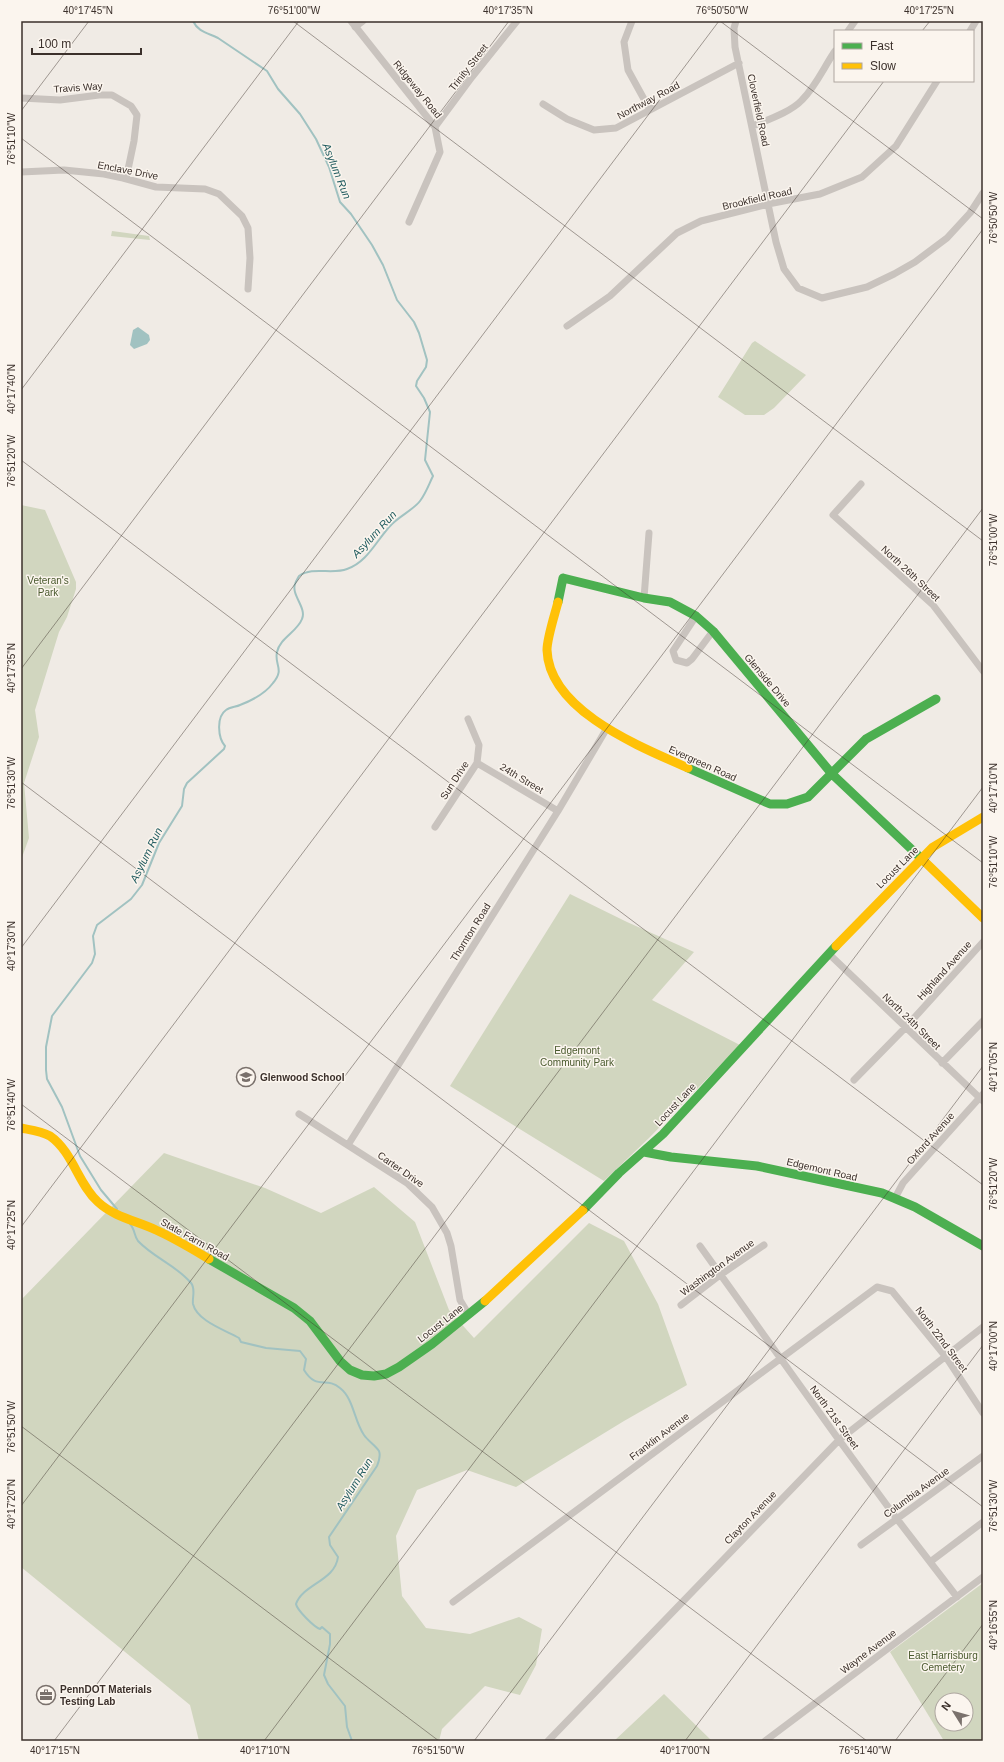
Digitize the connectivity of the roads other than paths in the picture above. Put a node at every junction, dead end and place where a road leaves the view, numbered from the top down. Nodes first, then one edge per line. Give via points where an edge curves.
1 (362, 21) edge
2 (518, 21) edge
3 (632, 21) edge
4 (736, 21) edge
5 (855, 21) edge
6 (976, 21) edge
7 (353, 24) edge
8 (849, 30) edge
9 (971, 30) edge
10 (834, 53) edge
11 (739, 63) junction
12 (936, 82) edge
13 (21, 98) edge
14 (542, 104) dead end
15 (650, 110) junction
16 (753, 126) junction
17 (435, 127) junction
18 (21, 172) edge
19 (126, 178) junction
20 (983, 192) edge
21 (768, 204) junction
22 (409, 222) dead end
23 (248, 289) dead end
24 (567, 326) dead end
25 (861, 484) dead end
26 (649, 533) dead end
27 (563, 578) joint
28 (644, 598) junction
29 (696, 616) junction
30 (713, 631) junction
31 (983, 671) edge
32 (936, 699) dead end
33 (468, 719) dead end
34 (608, 728) junction
35 (477, 763) junction
36 (832, 774) junction
37 (558, 811) junction
38 (983, 817) edge
39 (435, 827) dead end
40 (921, 858) junction
41 (983, 918) edge
42 (983, 942) edge
43 (828, 954) junction
44 (983, 1021) edge
45 (905, 1028) junction
46 (942, 1063) junction
47 (854, 1080) dead end
48 (982, 1098) edge
49 (299, 1114) dead end
50 (21, 1128) edge
51 (348, 1145) junction
52 (644, 1152) junction
53 (895, 1198) junction
54 (764, 1244) dead end
55 (982, 1244) edge
56 (700, 1246) dead end
57 (720, 1275) junction
58 (877, 1287) joint
59 (681, 1305) dead end
60 (468, 1315) junction
61 (983, 1327) edge
62 (946, 1357) junction
63 (780, 1358) junction
64 (362, 1375) joint
65 (983, 1413) edge
66 (839, 1440) junction
67 (983, 1456) edge
68 (897, 1519) junction
69 (983, 1522) edge
70 (861, 1545) dead end
71 (930, 1562) junction
72 (983, 1577) edge
73 (957, 1596) junction
74 (453, 1602) dead end
75 (548, 1741) edge
76 (765, 1741) edge

1 - 7 street
2 - 17 street, Trinity Street
3 - 15 street via 624,42 628,70
4 - 11 street, Cloverfield Road via 734,47
5 - 8 street
6 - 9 street
7 - 17 street, Ridgeway Road
10 - 16 street via 802,101
11 - 15 street, Northway Road
11 - 16 street, Cloverfield Road
12 - 21 street, Brookfield Road via 896,146 862,177 820,194
13 - 19 street, Travis Way via 60,100 112,95 131,106 137,115
14 - 15 street, Northway Road via 567,119 594,130 616,128
16 - 21 street, Cloverfield Road
17 - 22 street, Ridgeway Road via 440,152
18 - 19 street, Enclave Drive via 64,170
19 - 23 street, Enclave Drive via 156,187 205,189 219,194 231,204 242,216 248,228
20 - 21 street, Cloverfield Road via 970,213 947,238 915,262 867,287 822,298 798,288 784,269
21 - 24 street, Brookfield Road via 701,221 677,233 610,296
25 - 31 street, North 26th Street via 833,515 933,605
26 - 28 street
27 - 28 street, Glenside Drive
27 - 34 street, Evergreen Road via 547,649 551,669 558,686 571,701
28 - 29 street, Glenside Drive via 670,602
29 - 30 street, Glenside Drive
29 - 30 street via 672,651 676,660 687,663
30 - 36 street, Glenside Drive
32 - 36 street, Evergreen Road via 866,739
33 - 35 street, Sun Drive via 479,745
34 - 36 street, Evergreen Road via 641,748 770,804 787,804 808,797
34 - 37 street, Thornton Road
35 - 37 street, 24th Street
35 - 39 street, Sun Drive
36 - 40 street, Glenside Drive
37 - 51 street, Thornton Road
38 - 40 street, Locust Lane via 933,847
40 - 41 street, Glenside Drive
40 - 43 street, Locust Lane
42 - 45 street, Highland Avenue
43 - 45 street, North 24th Street
43 - 52 street, Locust Lane
44 - 46 street
45 - 46 street, North 24th Street
45 - 47 street, Highland Avenue
46 - 48 street, North 24th Street
48 - 53 street, Oxford Avenue via 903,1183
49 - 51 street, Carter Drive
50 - 64 street, State Farm Road via 41,1130 59,1143 89,1192 117,1215 184,1244 294,1308 310,1321 340,1361 350,1370
51 - 60 street, Carter Drive via 407,1183 432,1207 447,1233 460,1300
52 - 53 street, Edgemont Road via 757,1166
52 - 60 street, Locust Lane via 619,1172 565,1228
53 - 55 street, Edgemont Road
54 - 57 street, Washington Avenue
56 - 57 street, North 21st Street
57 - 59 street, Washington Avenue
57 - 63 street, North 21st Street
58 - 62 street, North 22nd Street via 892,1291
58 - 63 street, Franklin Avenue
60 - 64 street, Locust Lane via 399,1367 386,1374
61 - 62 street, Clayton Avenue
62 - 65 street, North 22nd Street
62 - 66 street, Clayton Avenue
63 - 66 street, North 21st Street
63 - 74 street, Franklin Avenue
66 - 68 street, North 21st Street
66 - 75 street, Clayton Avenue
67 - 68 street, Columbia Avenue
68 - 70 street, Columbia Avenue
68 - 71 street, North 21st Street
69 - 71 street
71 - 73 street, North 21st Street
72 - 73 street, Wayne Avenue
73 - 76 street, Wayne Avenue

